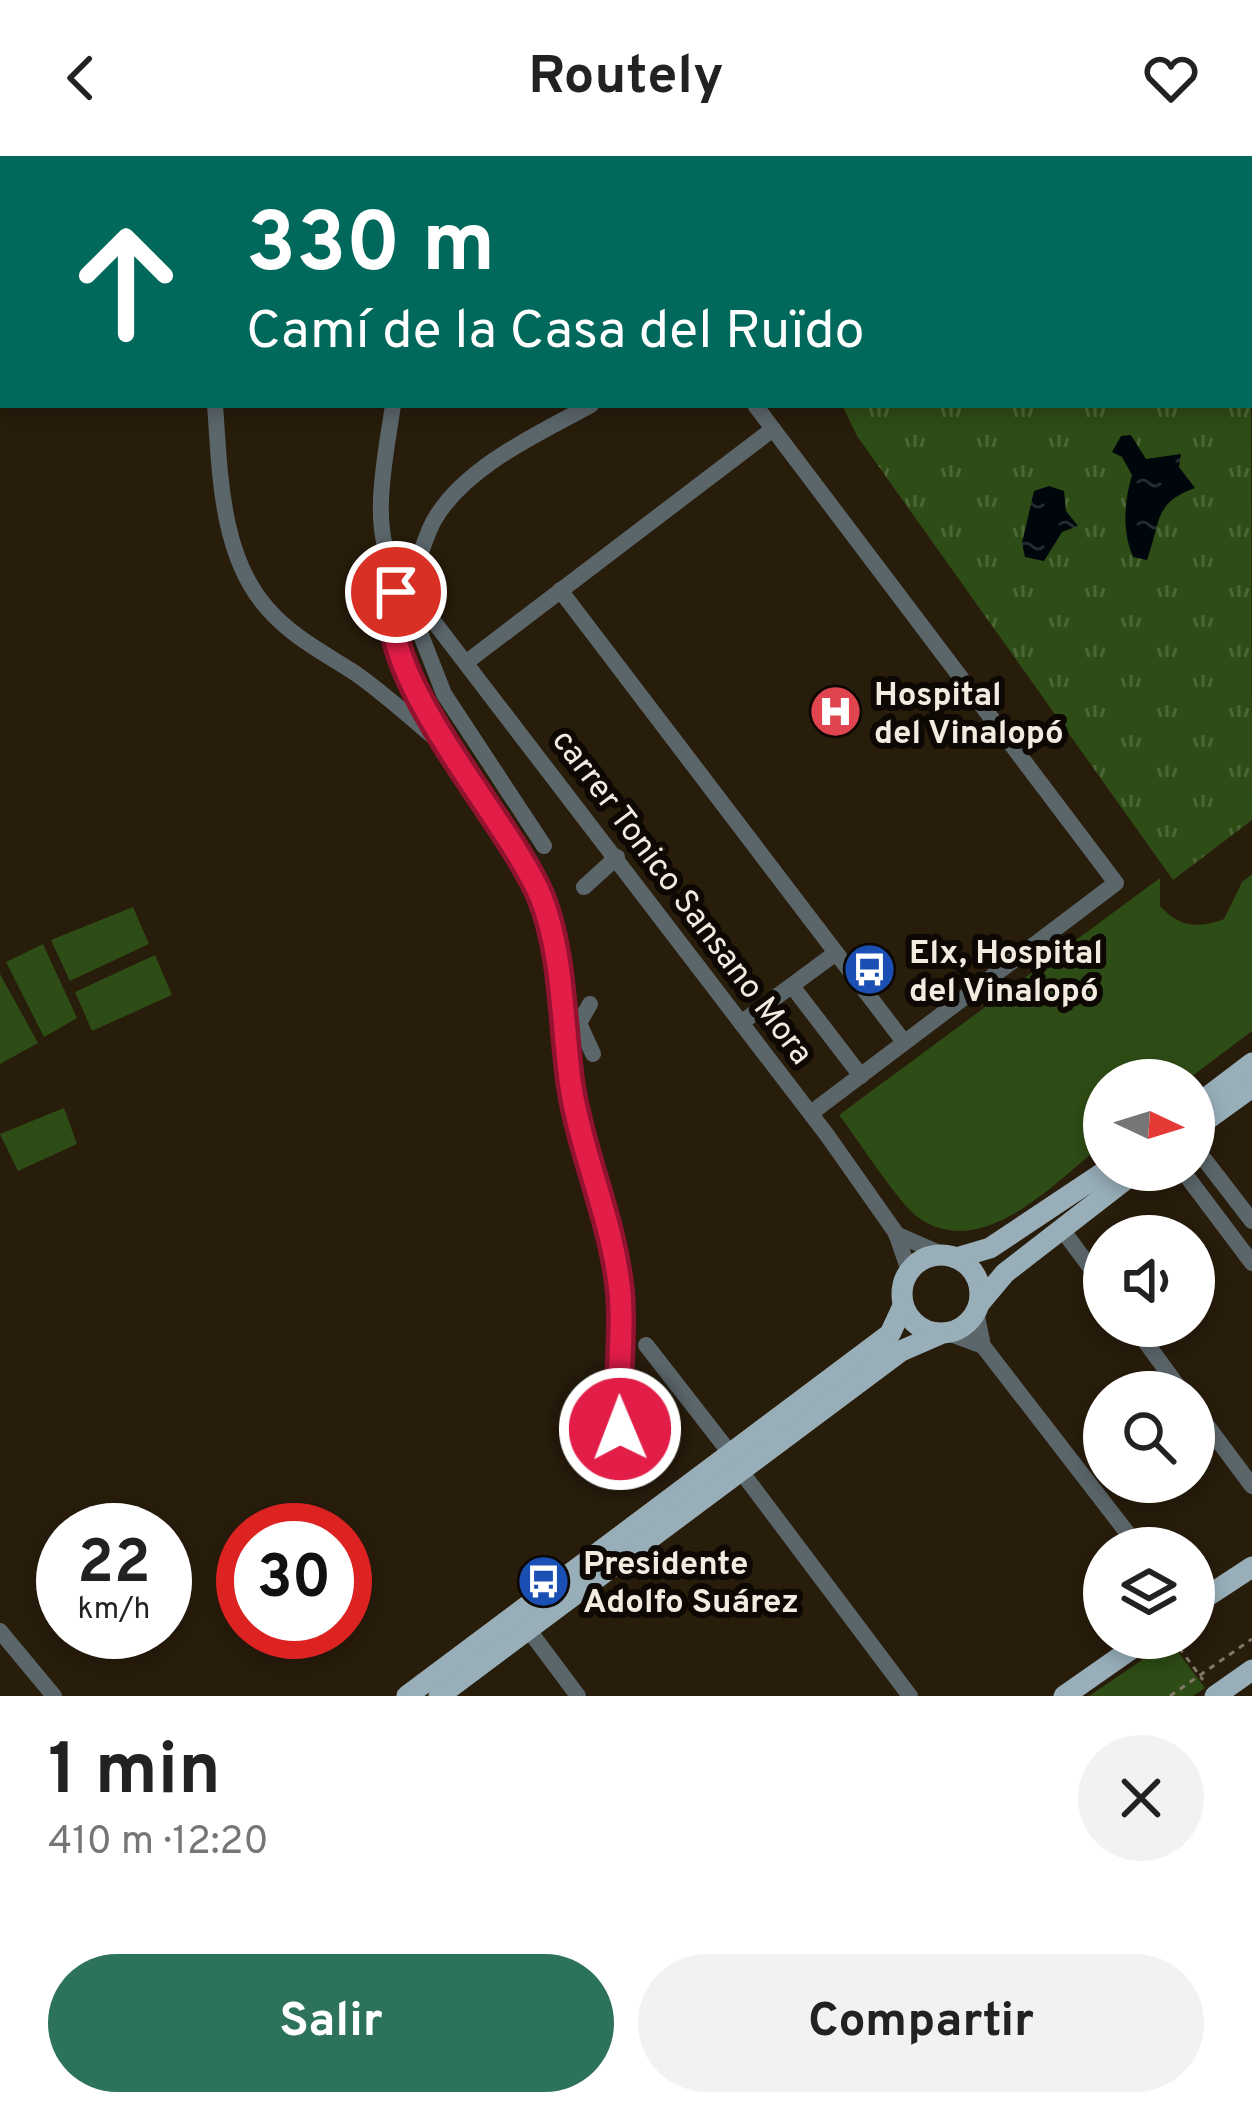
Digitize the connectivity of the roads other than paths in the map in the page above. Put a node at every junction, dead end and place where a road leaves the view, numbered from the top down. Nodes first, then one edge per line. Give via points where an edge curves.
1 (215, 408) edge
2 (393, 408) edge
3 (586, 408) edge
4 (757, 408) edge
5 (773, 429) junction
6 (407, 588) junction
7 (560, 590) junction
8 (468, 661) junction
9 (447, 748) junction
10 (544, 846) dead end
11 (616, 857) junction
12 (584, 887) dead end
13 (833, 955) junction
14 (791, 986) junction
15 (590, 1004) dead end
16 (742, 1023) junction
17 (904, 1042) junction
18 (593, 1054) dead end
19 (1252, 1063) edge
20 (860, 1076) junction
21 (1252, 1087) edge
22 (1215, 1090) edge
23 (830, 1100) junction
24 (811, 1114) junction
25 (1215, 1114) edge
26 (827, 1135) junction
27 (1215, 1173) edge
28 (1083, 1186) edge
29 (1110, 1191) edge
30 (1198, 1191) edge
31 (1252, 1221) edge
32 (1061, 1228) junction
33 (896, 1233) junction
34 (950, 1257) junction
35 (1083, 1258) edge
36 (1252, 1263) edge
37 (909, 1271) junction
38 (903, 1306) junction
39 (977, 1308) junction
40 (944, 1334) junction
41 (646, 1346) dead end
42 (983, 1346) junction
43 (1215, 1436) edge
44 (735, 1462) junction
45 (629, 1477) dead end
46 (1252, 1486) edge
47 (1123, 1527) edge
48 (1252, 1567) edge
49 (1215, 1591) edge
50 (528, 1629) junction
51 (0, 1631) edge
52 (1117, 1659) edge
53 (1252, 1670) edge
54 (1212, 1691) edge
55 (54, 1696) edge
56 (407, 1696) edge
57 (439, 1696) edge
58 (578, 1696) edge
59 (910, 1696) edge
60 (1064, 1696) edge

1 - 9 street via 224,507 239,560 264,605
2 - 6 street via 384,548
3 - 6 street via 520,444 436,517
4 - 5 street
5 - 7 street
5 - 17 street via 1116,884
6 - 8 street, carrer Tonico Sansano Mora
6 - 9 street via 389,611 390,632
6 - 10 street via 444,694
7 - 8 street
7 - 13 street
8 - 11 street, carrer Tonico Sansano Mora
9 - 45 street via 484,795 542,899 572,1092 620,1290 617,1387
11 - 12 street
11 - 16 street, carrer Tonico Sansano Mora
13 - 14 street
13 - 17 street
14 - 16 street
14 - 20 street
15 - 18 street via 579,1024
16 - 24 street, carrer Tonico Sansano Mora
17 - 20 street
19 - 22 main road
20 - 23 street
21 - 25 main road
23 - 24 street
23 - 26 street
24 - 26 street, carrer Tonico Sansano Mora
26 - 33 street, carrer Tonico Sansano Mora
27 - 31 street
28 - 34 main road via 990,1248
29 - 32 main road
30 - 36 street
32 - 35 street
32 - 39 main road via 1005,1273
33 - 34 street, carrer Tonico Sansano Mora
33 - 37 street, carrer Tonico Sansano Mora
34 - 37 main road via 922,1259
34 - 39 main road via 977,1279
37 - 38 main road
38 - 40 main road via 916,1325
38 - 44 main road via 890,1334
39 - 40 main road via 964,1326
39 - 42 street
40 - 42 street
40 - 44 main road via 912,1344
41 - 44 street
42 - 47 street
43 - 46 street
44 - 50 main road
44 - 56 main road
44 - 59 street
48 - 49 main road
50 - 57 main road
50 - 58 street
51 - 55 street
52 - 60 main road
53 - 54 main road

